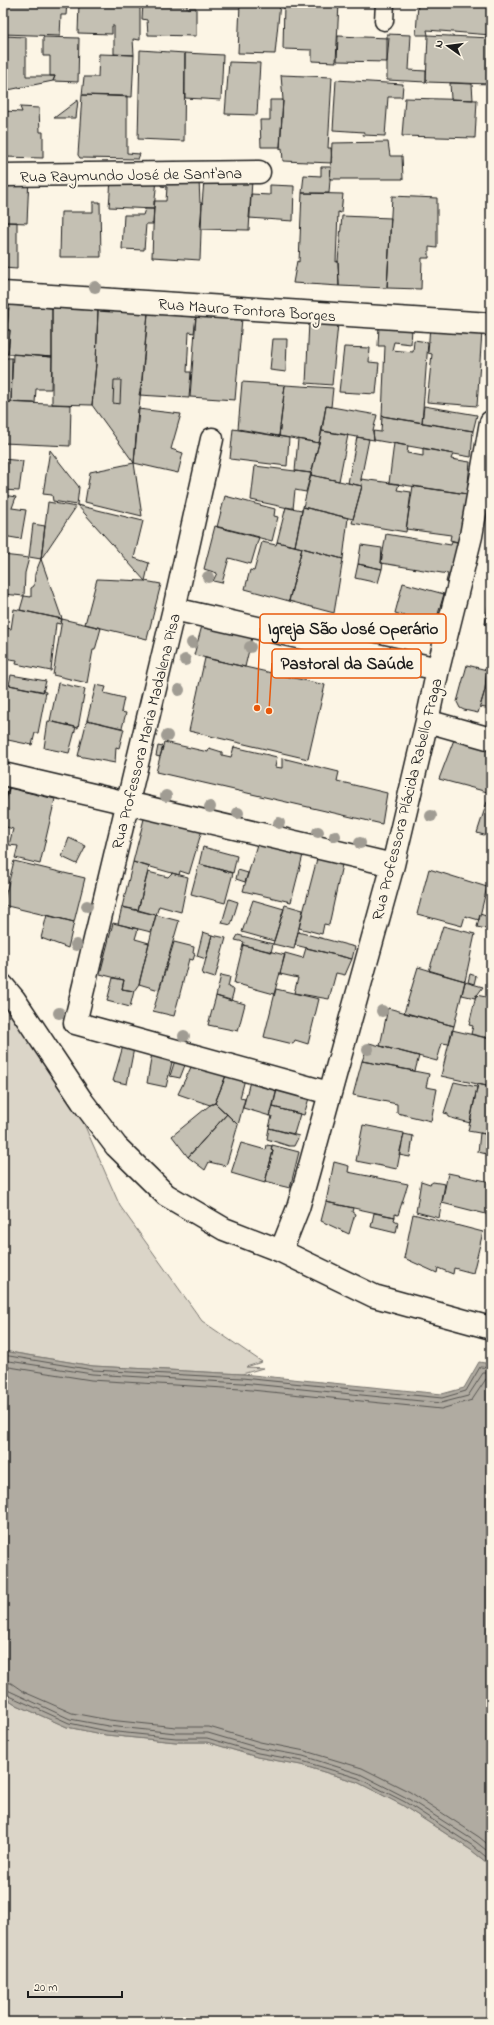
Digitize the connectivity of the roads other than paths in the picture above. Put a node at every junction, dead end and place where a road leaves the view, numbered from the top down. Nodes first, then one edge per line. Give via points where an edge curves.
1 (385, 3) edge
2 (384, 21) dead end
3 (259, 172) dead end
4 (3, 175) edge
5 (3, 294) edge
6 (491, 324) edge
7 (491, 422) edge
8 (212, 440) dead end
9 (174, 609) junction
10 (438, 669) junction
11 (427, 721) junction
12 (491, 740) edge
13 (3, 774) edge
14 (128, 804) junction
15 (393, 865) junction
16 (3, 986) edge
17 (329, 1093) junction
18 (281, 1251) junction
19 (491, 1328) edge

1 - 2 lane
3 - 4 street, Rua Raymundo José de Sant'ana
5 - 6 street, Rua Mauro Fontora Borges
7 - 10 street, Rua Professora Plácida Rabello Fraga via 471,536
8 - 9 street, Rua Professora Maria Madalena Pisa
9 - 10 street
9 - 14 street, Rua Professora Maria Madalena Pisa
10 - 11 street, Rua Professora Plácida Rabello Fraga
11 - 12 street
11 - 15 street, Rua Professora Plácida Rabello Fraga
13 - 14 street
14 - 15 street
14 - 17 street, Rua Professora Maria Madalena Pisa via 75,1022
15 - 17 street, Rua Professora Plácida Rabello Fraga
16 - 18 street via 82,1102 116,1146 166,1195 224,1229
17 - 18 street, Rua Professora Plácida Rabello Fraga via 298,1208
18 - 19 street via 374,1296

